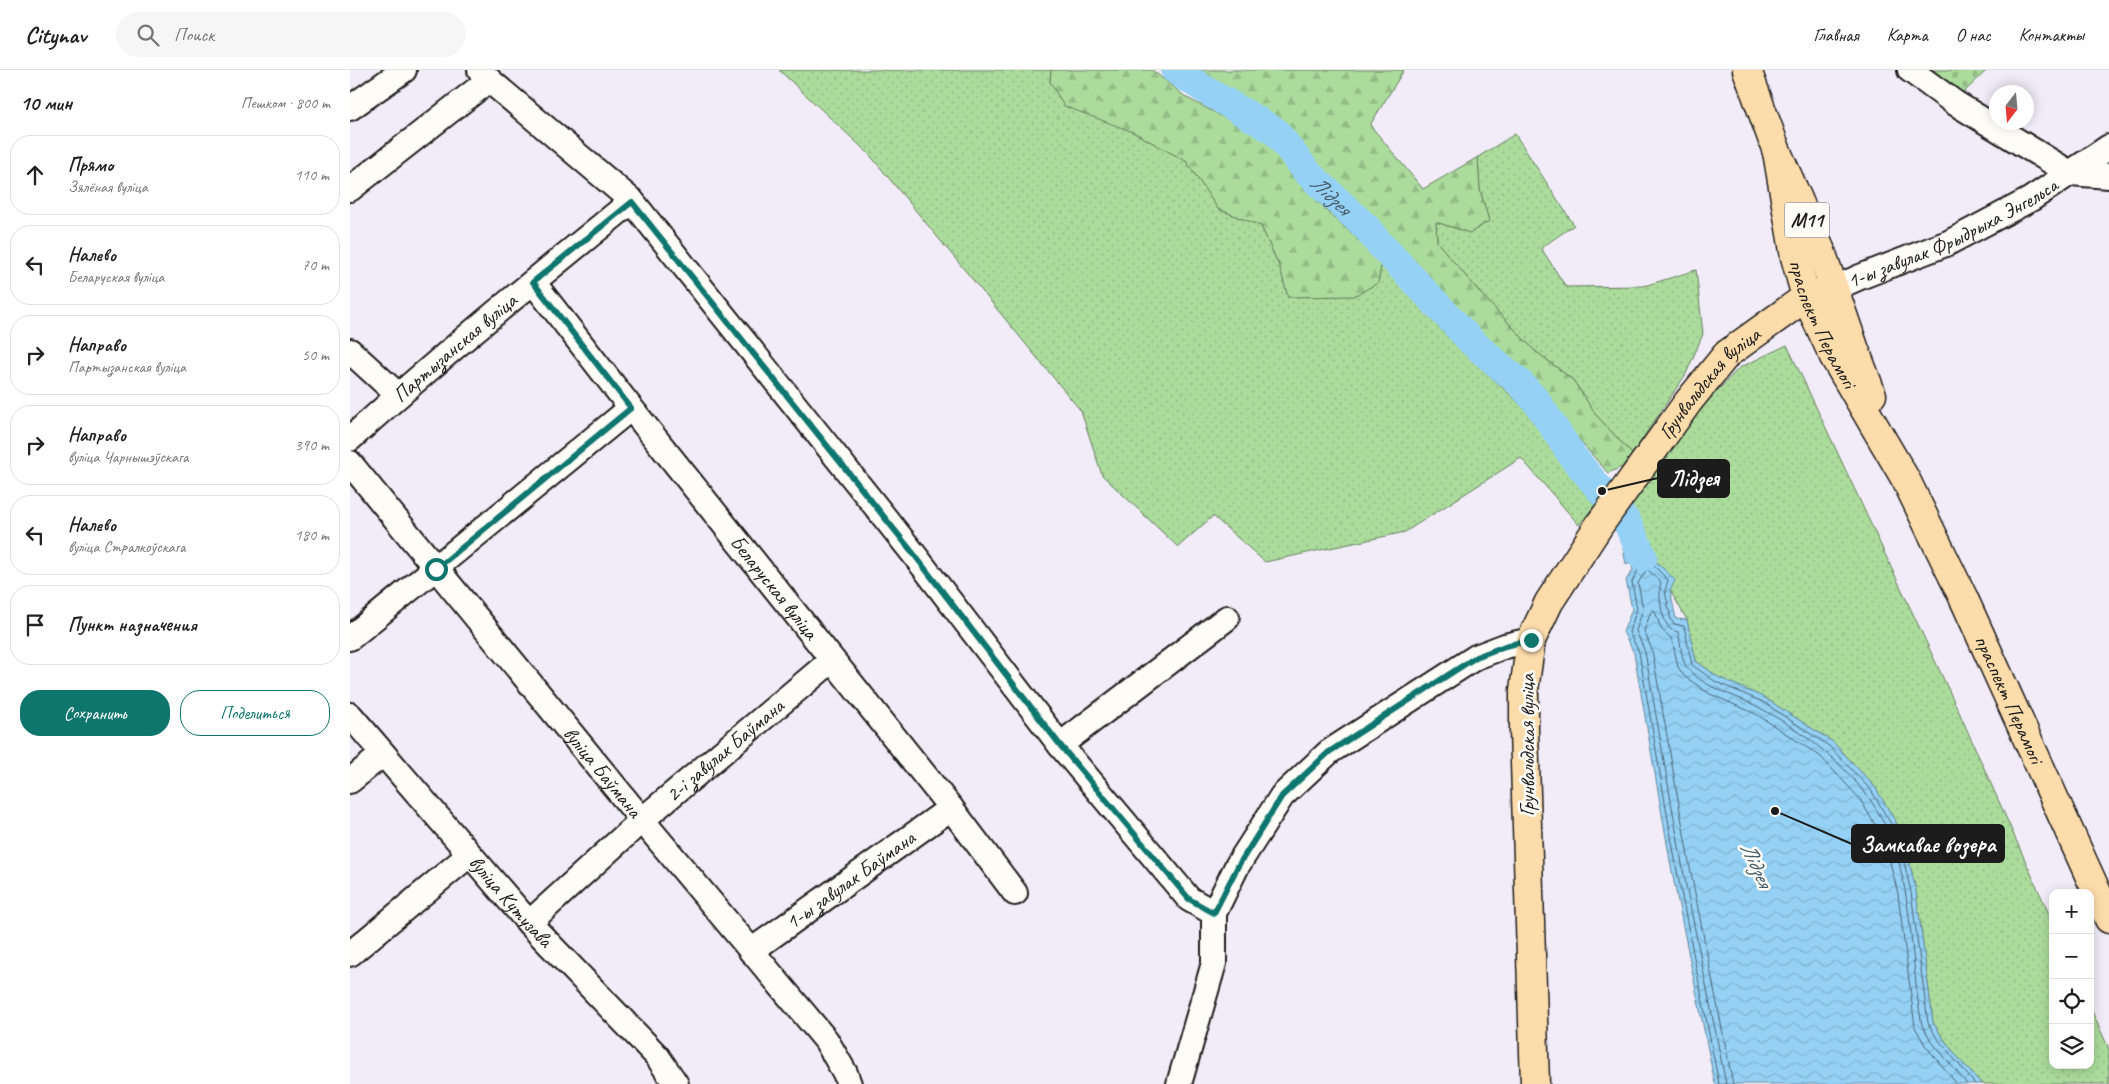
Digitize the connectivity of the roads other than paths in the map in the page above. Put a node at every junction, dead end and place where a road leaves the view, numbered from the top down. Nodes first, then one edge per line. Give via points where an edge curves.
1 (404, 70) edge
2 (1747, 70) edge
3 (1910, 70) edge
4 (484, 75) edge
5 (350, 108) edge
6 (2109, 147) edge
7 (1777, 152) junction
8 (2070, 172) junction
9 (2109, 176) edge
10 (350, 189) edge
11 (632, 202) junction
12 (533, 282) junction
13 (1833, 289) junction
14 (1806, 297) junction
15 (350, 351) edge
16 (398, 396) junction
17 (631, 408) junction
18 (350, 439) edge
19 (350, 463) edge
20 (1906, 480) junction
21 (436, 569) junction
22 (1227, 618) dead end
23 (350, 638) edge
24 (1531, 640) junction
25 (832, 660) junction
26 (350, 715) edge
27 (1060, 745) junction
28 (383, 754) junction
29 (350, 781) edge
30 (951, 808) junction
31 (642, 820) junction
32 (469, 855) junction
33 (1015, 893) dead end
34 (1214, 913) junction
35 (2109, 919) edge
36 (529, 923) junction
37 (751, 951) junction
38 (350, 954) edge
39 (676, 1084) edge
40 (849, 1084) edge
41 (1179, 1084) edge
42 (1535, 1084) edge

1 - 5 street
2 - 7 main road, праспект Перамогі / М11
3 - 8 street via 1955,103
4 - 10 street
4 - 11 street
6 - 8 street, 1-ы завулак Фрыдрыха Энгельса
7 - 13 main road, праспект Перамогі / М11 via 1821,251
7 - 14 main road, праспект Перамогі / М11 via 1795,257
8 - 9 street
8 - 13 street, 1-ы завулак Фрыдрыха Энгельса via 2031,199 1948,242
11 - 12 street, Партызанская вуліца
11 - 27 street via 913,553
12 - 16 street, Партызанская вуліца
12 - 17 street, Беларуская вуліца
13 - 14 main road, Грунвальдская вуліца
13 - 20 main road, праспект Перамогі
14 - 20 main road, праспект Перамогі via 1834,356
14 - 24 main road, Грунвальдская вуліца via 1727,354 1688,402 1600,524 1549,602
15 - 16 street
16 - 18 street, Партызанская вуліца
17 - 21 street
17 - 25 street, Беларуская вуліца
19 - 21 street, вуліца Баўмана
20 - 35 main road, праспект Перамогі
21 - 23 street
21 - 31 street, вуліца Баўмана
22 - 27 street
24 - 34 street via 1476,657 1329,752 1282,796 1238,866
24 - 42 main road, Грунвальдская вуліца via 1524,690 1524,730
25 - 30 street, Беларуская вуліца
25 - 31 street, 2-і завулак Баўмана
26 - 28 street, вуліца Кутузава
27 - 34 street via 1189,899
28 - 29 street
28 - 32 street, вуліца Кутузава
30 - 33 street, Беларуская вуліца
30 - 37 street, 1-ы завулак Баўмана
31 - 36 street, 2-і завулак Баўмана
31 - 37 street, вуліца Баўмана
32 - 36 street, вуліца Кутузава
32 - 38 street
34 - 41 street via 1214,963
36 - 39 street, вуліца Кутузава via 657,1056
37 - 40 street, вуліца Баўмана via 826,1040

